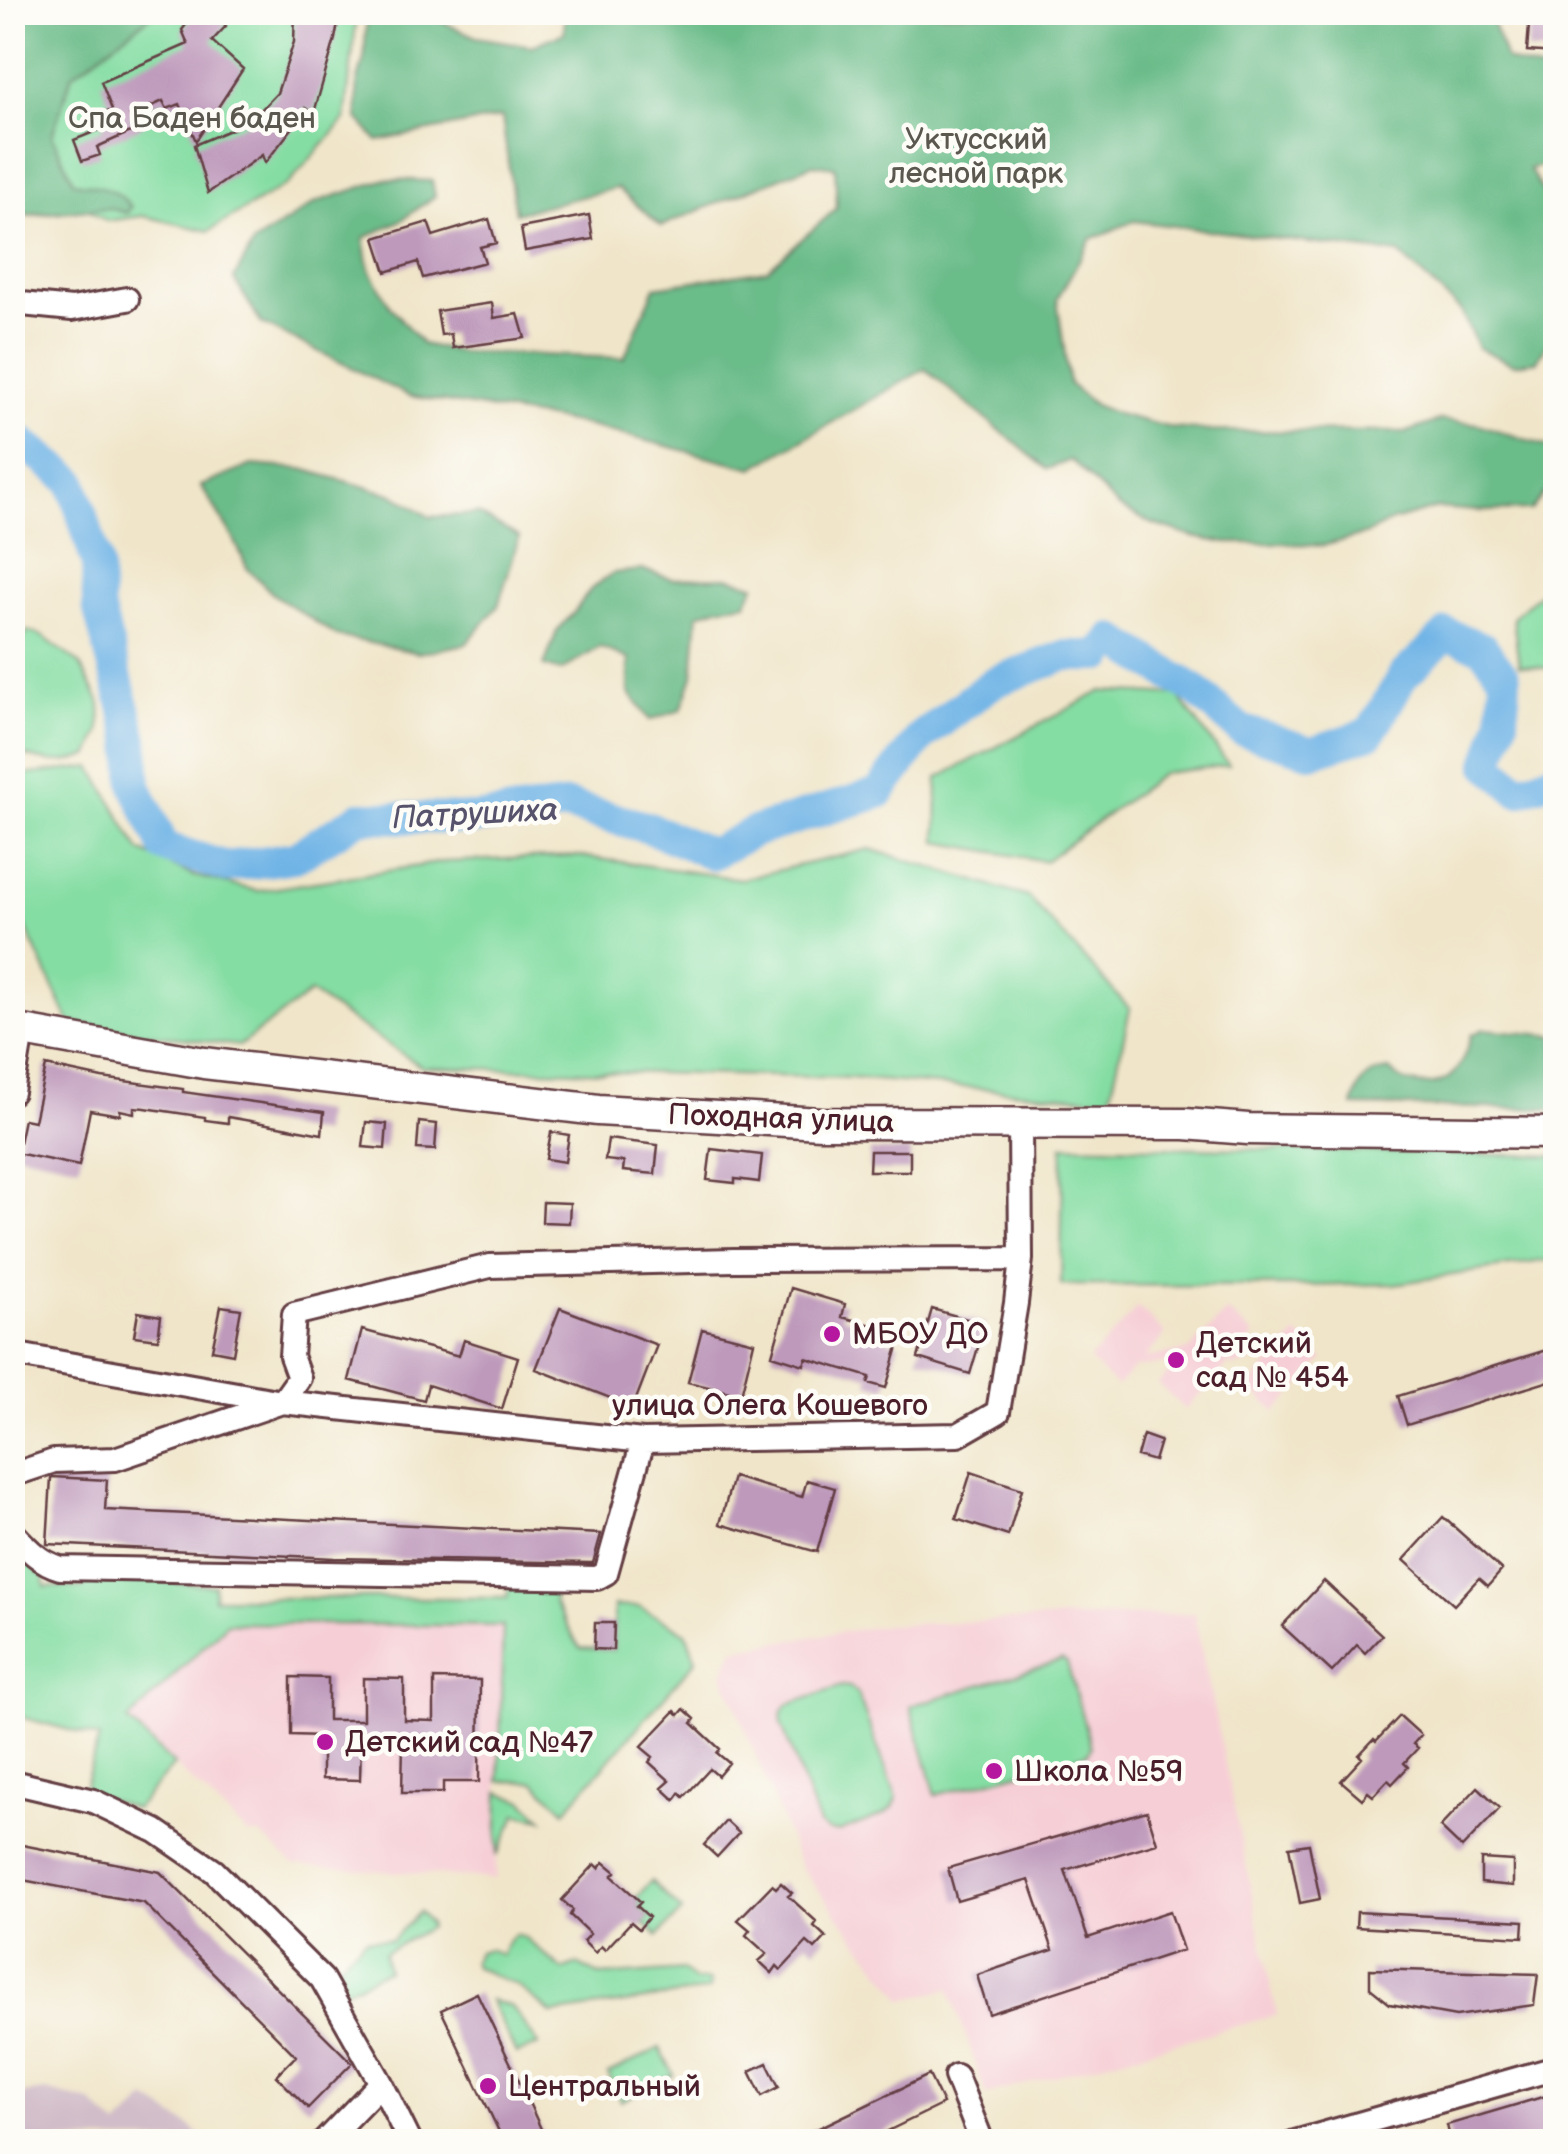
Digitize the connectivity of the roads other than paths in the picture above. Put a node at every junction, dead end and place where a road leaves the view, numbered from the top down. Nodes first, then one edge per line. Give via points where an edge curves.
1 (127, 299) dead end
2 (12, 303) edge
3 (18, 1031) edge
4 (12, 1092) edge
5 (1020, 1124) junction
6 (1556, 1133) edge
7 (1020, 1258) junction
8 (12, 1354) edge
9 (282, 1402) junction
10 (643, 1441) junction
11 (12, 1476) edge
12 (12, 1532) edge
13 (12, 1782) edge
14 (1556, 2068) edge
15 (956, 2076) dead end
16 (380, 2083) junction
17 (324, 2142) edge
18 (410, 2142) edge
19 (982, 2142) edge
20 (1295, 2142) edge

1 - 2 street via 72,308
3 - 4 street
3 - 5 main road, Походная улица via 204,1063 598,1110 821,1123
5 - 6 main road, Походная улица
5 - 7 street, улица Олега Кошевого
7 - 9 street via 490,1266 294,1314 291,1356 300,1378
7 - 10 street, улица Олега Кошевого via 998,1412 958,1434
8 - 9 street, улица Олега Кошевого
9 - 10 street, улица Олега Кошевого
9 - 11 street via 116,1459 54,1460
10 - 12 street via 606,1573 597,1578 60,1568 34,1555
13 - 16 street via 92,1801 156,1830 214,1872 322,1979
14 - 20 street
15 - 19 street
16 - 17 street
16 - 18 street

